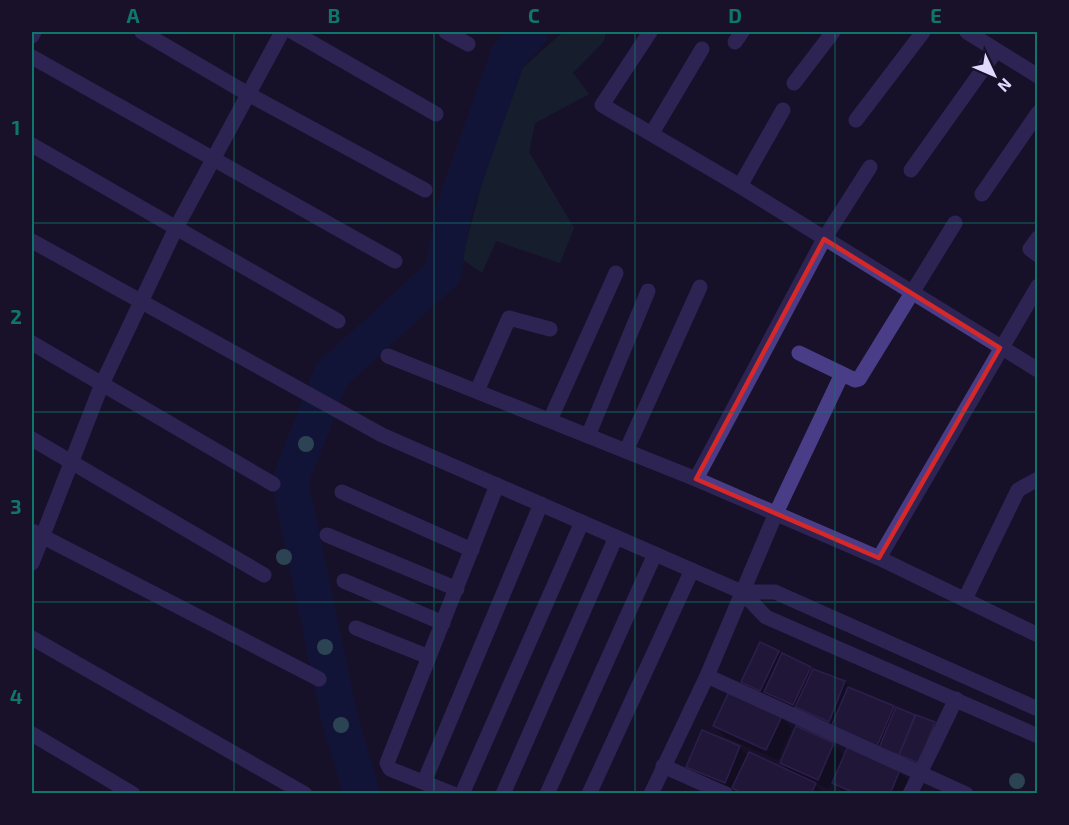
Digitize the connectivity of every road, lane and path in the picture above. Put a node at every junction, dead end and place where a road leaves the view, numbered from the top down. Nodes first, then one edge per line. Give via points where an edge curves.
1 (34, 32) edge
2 (142, 32) edge
3 (282, 32) edge
4 (293, 32) edge
5 (446, 32) edge
6 (650, 32) edge
7 (833, 32) edge
8 (923, 32) edge
9 (967, 32) edge
10 (32, 36) edge
11 (468, 44) dead end
12 (702, 49) dead end
13 (996, 51) junction
14 (32, 57) edge
15 (1038, 76) edge
16 (794, 83) dead end
17 (248, 94) junction
18 (783, 110) dead end
19 (1038, 112) edge
20 (436, 114) dead end
21 (855, 120) dead end
22 (652, 133) junction
23 (32, 145) edge
24 (213, 159) junction
25 (870, 167) dead end
26 (911, 170) dead end
27 (740, 186) junction
28 (425, 189) dead end
29 (982, 194) dead end
30 (955, 223) dead end
31 (176, 228) junction
32 (1038, 238) edge
33 (824, 239) junction
34 (32, 241) edge
35 (1038, 255) edge
36 (395, 261) dead end
37 (616, 273) dead end
38 (1038, 286) edge
39 (700, 287) dead end
40 (648, 291) dead end
41 (911, 291) junction
42 (142, 303) junction
43 (338, 321) dead end
44 (550, 329) dead end
45 (32, 343) edge
46 (1000, 348) junction
47 (799, 353) dead end
48 (388, 356) dead end
49 (1038, 370) edge
50 (842, 374) junction
51 (102, 384) junction
52 (477, 391) junction
53 (550, 420) junction
54 (588, 436) junction
55 (32, 439) edge
56 (626, 451) junction
57 (69, 461) junction
58 (696, 479) junction
59 (1038, 479) edge
60 (273, 484) dead end
61 (498, 485) junction
62 (342, 492) dead end
63 (541, 504) junction
64 (776, 513) junction
65 (582, 522) junction
66 (36, 534) edge
67 (327, 535) dead end
68 (616, 537) junction
69 (472, 550) junction
70 (655, 554) junction
71 (879, 558) junction
72 (32, 563) edge
73 (692, 570) junction
74 (264, 575) dead end
75 (344, 581) dead end
76 (457, 589) junction
77 (742, 592) junction
78 (965, 599) junction
79 (443, 623) junction
80 (356, 628) dead end
81 (1038, 635) edge
82 (32, 638) edge
83 (429, 657) junction
84 (707, 676) junction
85 (319, 679) dead end
86 (956, 699) junction
87 (1038, 709) edge
88 (32, 734) edge
89 (1038, 735) edge
90 (663, 766) junction
91 (919, 772) junction
92 (424, 782) junction
93 (134, 794) edge
94 (305, 794) edge
95 (453, 794) edge
96 (462, 794) edge
97 (503, 794) edge
98 (547, 794) edge
99 (589, 794) edge
100 (651, 794) edge
101 (726, 794) edge
102 (910, 794) edge
103 (966, 794) edge

1 - 10 street
2 - 17 street
3 - 17 street
4 - 20 street
5 - 11 street
6 - 22 street via 601,103
7 - 16 street
8 - 21 street
9 - 13 street
12 - 22 street
13 - 15 street
13 - 26 street
14 - 24 street
17 - 24 street
17 - 28 street
18 - 27 street
19 - 29 street
22 - 27 street
23 - 31 street
24 - 31 street
24 - 36 street
25 - 33 street
27 - 33 street
30 - 41 street
31 - 42 street
31 - 43 street
32 - 35 street via 1030,249
33 - 41 street
33 - 58 street
34 - 42 street
37 - 53 street
38 - 46 street
39 - 56 street
40 - 54 street
41 - 46 street
41 - 50 street via 859,379
42 - 51 street
42 - 61 street via 382,435
44 - 52 street via 509,318
45 - 51 street
46 - 49 street
46 - 71 street
47 - 50 street
48 - 52 street
50 - 64 street
51 - 57 street
51 - 60 street
52 - 53 street
53 - 54 street
54 - 56 street
55 - 57 street
56 - 58 street
57 - 66 street
57 - 74 street
58 - 64 street
59 - 78 street via 1018,490
61 - 63 street
61 - 69 street
62 - 69 street
63 - 65 street
63 - 92 street
64 - 71 street
64 - 77 street
65 - 68 street
65 - 96 street
66 - 72 street
66 - 85 street
67 - 76 street
68 - 70 street
68 - 97 street
69 - 76 street
70 - 73 street
70 - 98 street
71 - 78 street
73 - 77 street
73 - 99 street
75 - 79 street
76 - 79 street
77 - 84 street
77 - 86 street via 766,617
77 - 87 street via 775,592
78 - 81 street
79 - 83 street
80 - 83 street
82 - 94 street
83 - 92 street via 387,763 390,769
84 - 90 street
84 - 91 street
86 - 89 street
86 - 91 street
88 - 93 street
90 - 100 street
90 - 101 street
91 - 102 street
91 - 103 street
92 - 95 street

